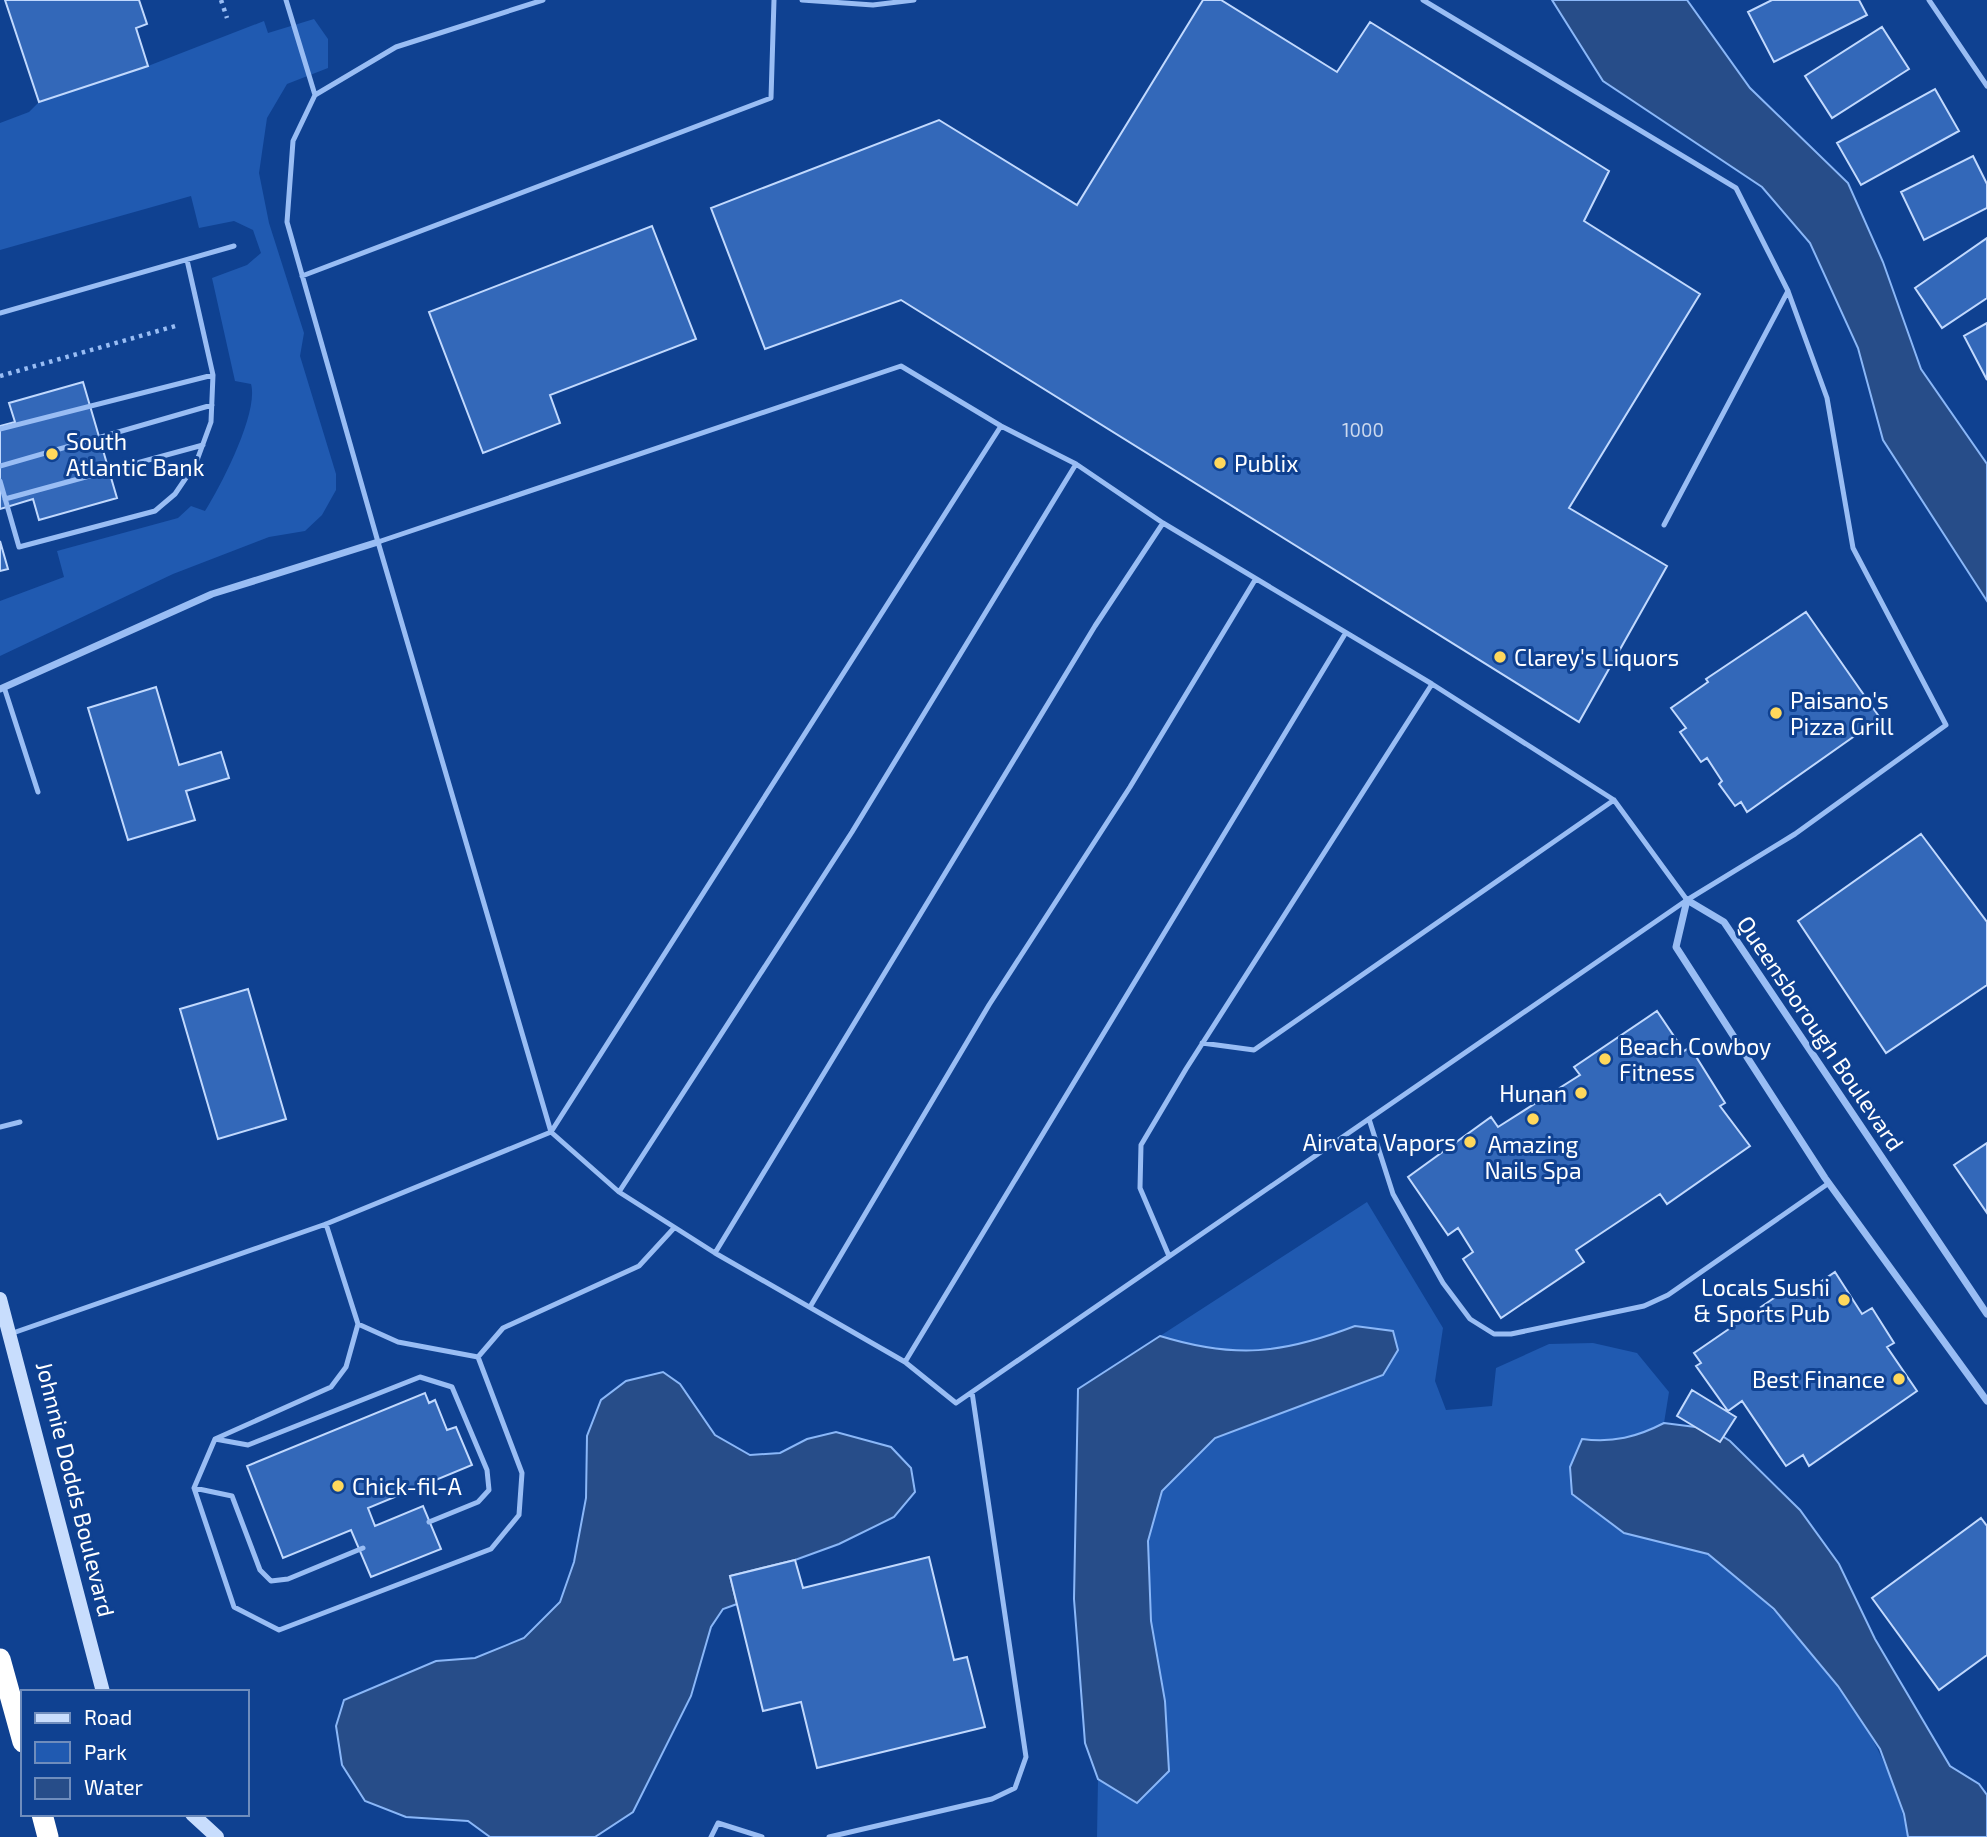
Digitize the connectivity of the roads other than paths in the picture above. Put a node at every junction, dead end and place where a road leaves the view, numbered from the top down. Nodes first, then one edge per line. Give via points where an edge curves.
1 (286, 0) edge
2 (543, 0) edge
3 (774, 0) edge
4 (802, 0) edge
5 (914, 0) edge
6 (1423, 0) edge
7 (1929, 0) edge
8 (1987, 86) edge
9 (316, 95) junction
10 (234, 246) dead end
11 (187, 260) junction
12 (302, 276) junction
13 (1788, 291) junction
14 (0, 313) edge
15 (213, 375) junction
16 (212, 405) junction
17 (1001, 426) junction
18 (0, 429) edge
19 (203, 444) junction
20 (1076, 464) junction
21 (0, 466) edge
22 (0, 481) edge
23 (5, 499) junction
24 (1163, 523) junction
25 (1664, 525) dead end
26 (378, 542) junction
27 (1255, 580) junction
28 (1345, 634) junction
29 (1432, 684) junction
30 (2, 688) edge
31 (38, 792) dead end
32 (1614, 800) junction
33 (1687, 900) junction
34 (1202, 1043) junction
35 (1369, 1119) junction
36 (20, 1122) dead end
37 (0, 1127) edge
38 (551, 1132) junction
39 (1829, 1183) junction
40 (619, 1192) junction
41 (326, 1224) junction
42 (674, 1228) junction
43 (715, 1252) junction
44 (1169, 1256) junction
45 (0, 1299) edge
46 (810, 1307) junction
47 (1987, 1314) edge
48 (358, 1324) junction
49 (10, 1334) junction
50 (478, 1357) junction
51 (905, 1362) junction
52 (972, 1392) junction
53 (1987, 1401) edge
54 (215, 1439) junction
55 (194, 1488) junction
56 (429, 1522) dead end
57 (363, 1548) dead end
58 (0, 1659) edge
59 (102, 1690) edge
60 (21, 1735) edge
61 (43, 1816) edge
62 (194, 1816) edge
63 (48, 1837) edge
64 (217, 1837) edge
65 (712, 1837) edge
66 (762, 1837) edge
67 (829, 1837) edge

1 - 9 lane
2 - 9 lane via 396,47
3 - 12 lane via 771,98
4 - 5 lane via 873,5
6 - 13 lane via 1736,188
7 - 8 lane
9 - 12 lane via 293,141 286,222
10 - 11 lane
11 - 14 lane
11 - 15 lane
12 - 26 lane
13 - 25 lane
13 - 33 lane via 1827,398 1853,548 1946,725 1795,834
15 - 16 lane
15 - 18 lane
16 - 19 lane
16 - 21 lane
17 - 20 lane
17 - 26 lane via 901,366
17 - 38 lane
19 - 23 lane
19 - 23 lane via 175,494 155,511 19,547
20 - 24 lane
20 - 40 lane via 852,832
22 - 23 lane
24 - 27 lane
24 - 43 lane via 1095,626
26 - 30 street via 212,594
26 - 38 lane
27 - 28 lane
27 - 46 lane via 1130,788 989,1005
28 - 29 lane
28 - 51 lane
29 - 32 lane
29 - 34 lane
30 - 31 lane
32 - 33 lane
32 - 34 lane via 1254,1050
33 - 35 lane
33 - 39 street via 1676,947
33 - 47 street, Queensborough Boulevard via 1724,922
34 - 44 lane via 1141,1145 1140,1188
35 - 39 lane via 1393,1194 1443,1283 1470,1319 1494,1334 1644,1307
35 - 44 lane
36 - 37 lane
38 - 40 lane
38 - 41 lane
39 - 53 street
40 - 42 lane
41 - 48 lane
41 - 49 lane
42 - 43 lane
42 - 50 lane via 639,1266 503,1328
43 - 46 lane
44 - 52 lane
45 - 49 street, Johnnie Dodds Boulevard
46 - 51 lane
48 - 50 lane via 398,1342
48 - 54 lane via 346,1367 331,1387
49 - 59 street, Johnnie Dodds Boulevard
50 - 55 lane via 522,1473 519,1515 491,1549 279,1630 234,1607
51 - 52 lane via 956,1402
52 - 67 lane via 1026,1757 1016,1788 992,1799
54 - 55 lane
54 - 56 lane via 248,1445 420,1377 452,1387 487,1470 489,1490 478,1502
55 - 57 lane via 232,1496 260,1570 271,1581 288,1579
58 - 60 highway
61 - 63 highway
62 - 64 street
65 - 66 lane via 718,1823

